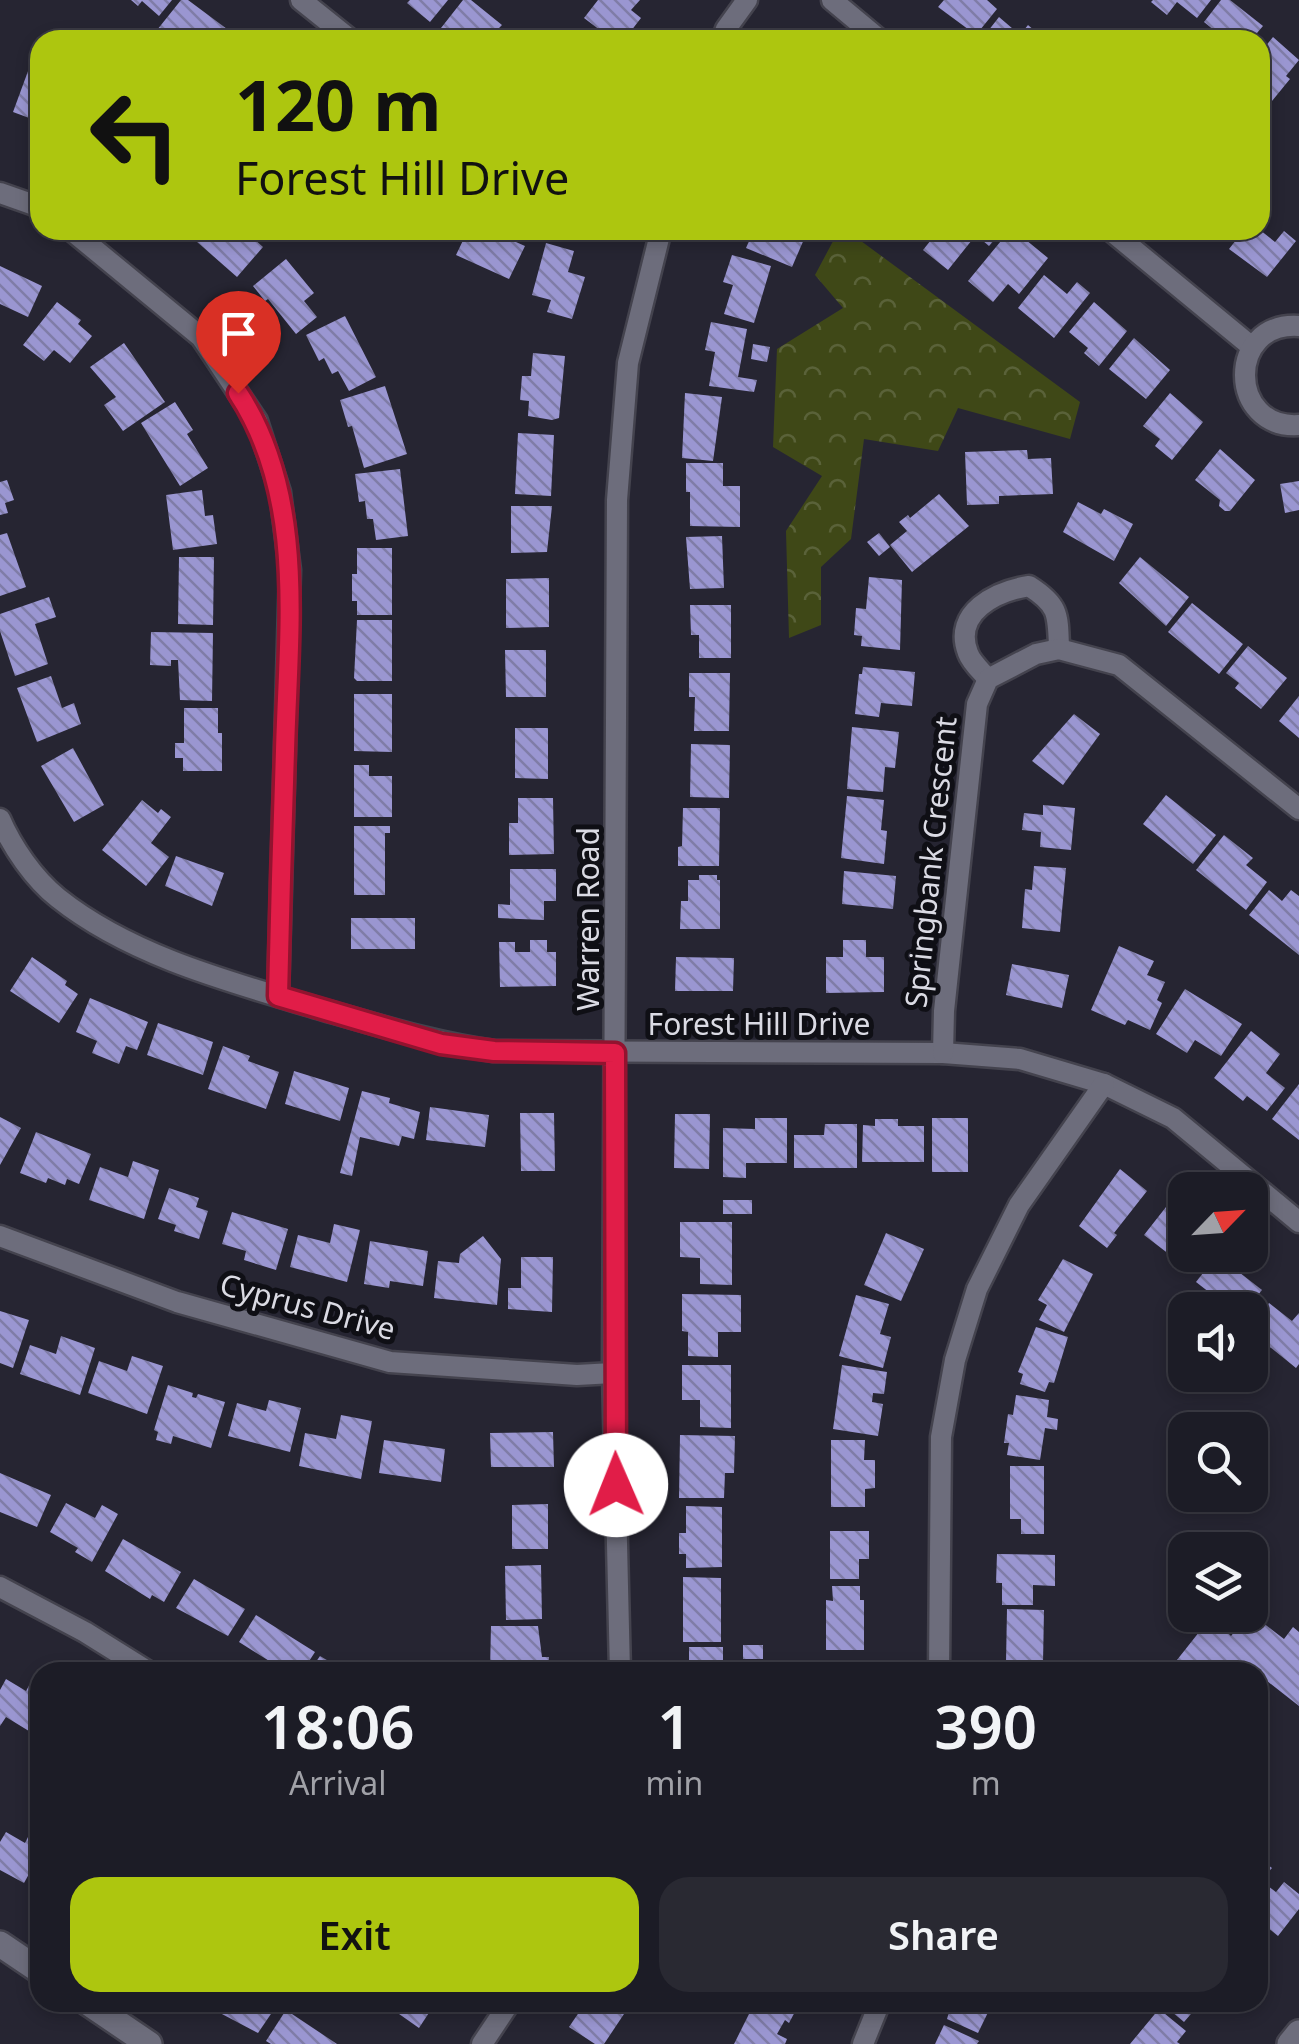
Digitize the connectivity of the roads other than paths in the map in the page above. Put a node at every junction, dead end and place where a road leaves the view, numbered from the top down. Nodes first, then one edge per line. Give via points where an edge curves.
1 (301, 0) edge
2 (747, 0) edge
3 (832, 0) edge
4 (338, 30) edge
5 (725, 30) edge
6 (868, 30) edge
7 (0, 194) edge
8 (30, 203) edge
9 (83, 240) edge
10 (658, 240) edge
11 (1122, 240) edge
12 (1299, 326) edge
13 (1252, 347) junction
14 (1299, 425) edge
15 (1060, 648) junction
16 (988, 679) junction
17 (1299, 809) edge
18 (0, 818) edge
19 (278, 996) junction
20 (943, 1052) junction
21 (615, 1053) junction
22 (1104, 1084) junction
23 (1299, 1222) edge
24 (0, 1236) edge
25 (614, 1373) junction
26 (0, 1587) edge
27 (133, 1662) edge
28 (620, 1662) edge
29 (939, 1662) edge
30 (0, 1944) edge
31 (30, 1964) edge
32 (102, 2012) edge
33 (503, 2012) edge
34 (876, 2012) edge
35 (1299, 2033) edge
36 (149, 2044) edge
37 (482, 2044) edge
38 (863, 2044) edge
39 (1290, 2044) edge

1 - 4 street
2 - 5 street
3 - 6 street
7 - 8 street
9 - 19 street via 201,336 257,421 280,492 290,570
10 - 21 street, Warren Road via 628,362 617,500
11 - 13 street
12 - 13 street via 1276,328
13 - 14 street via 1244,381 1253,405 1271,420
15 - 16 street
15 - 16 street via 1051,600 1029,586 1003,590 977,608 965,631 968,655
15 - 17 street via 1119,665
16 - 20 street, Springbank Crescent via 977,704
18 - 19 street, Forest Hill Drive via 27,865 84,917 181,963
19 - 21 street, Forest Hill Drive via 441,1044
20 - 21 street, Forest Hill Drive
20 - 22 street, Forest Hill Drive via 1020,1059
21 - 25 street, Warren Road
22 - 23 street, Forest Hill Drive via 1173,1118
22 - 29 street via 1019,1205 977,1289 954,1360 941,1437
24 - 25 street, Cyprus Drive via 177,1302 390,1362
25 - 28 street, Warren Road
26 - 27 street
30 - 31 street
32 - 36 street
33 - 37 street
34 - 38 street
35 - 39 street

